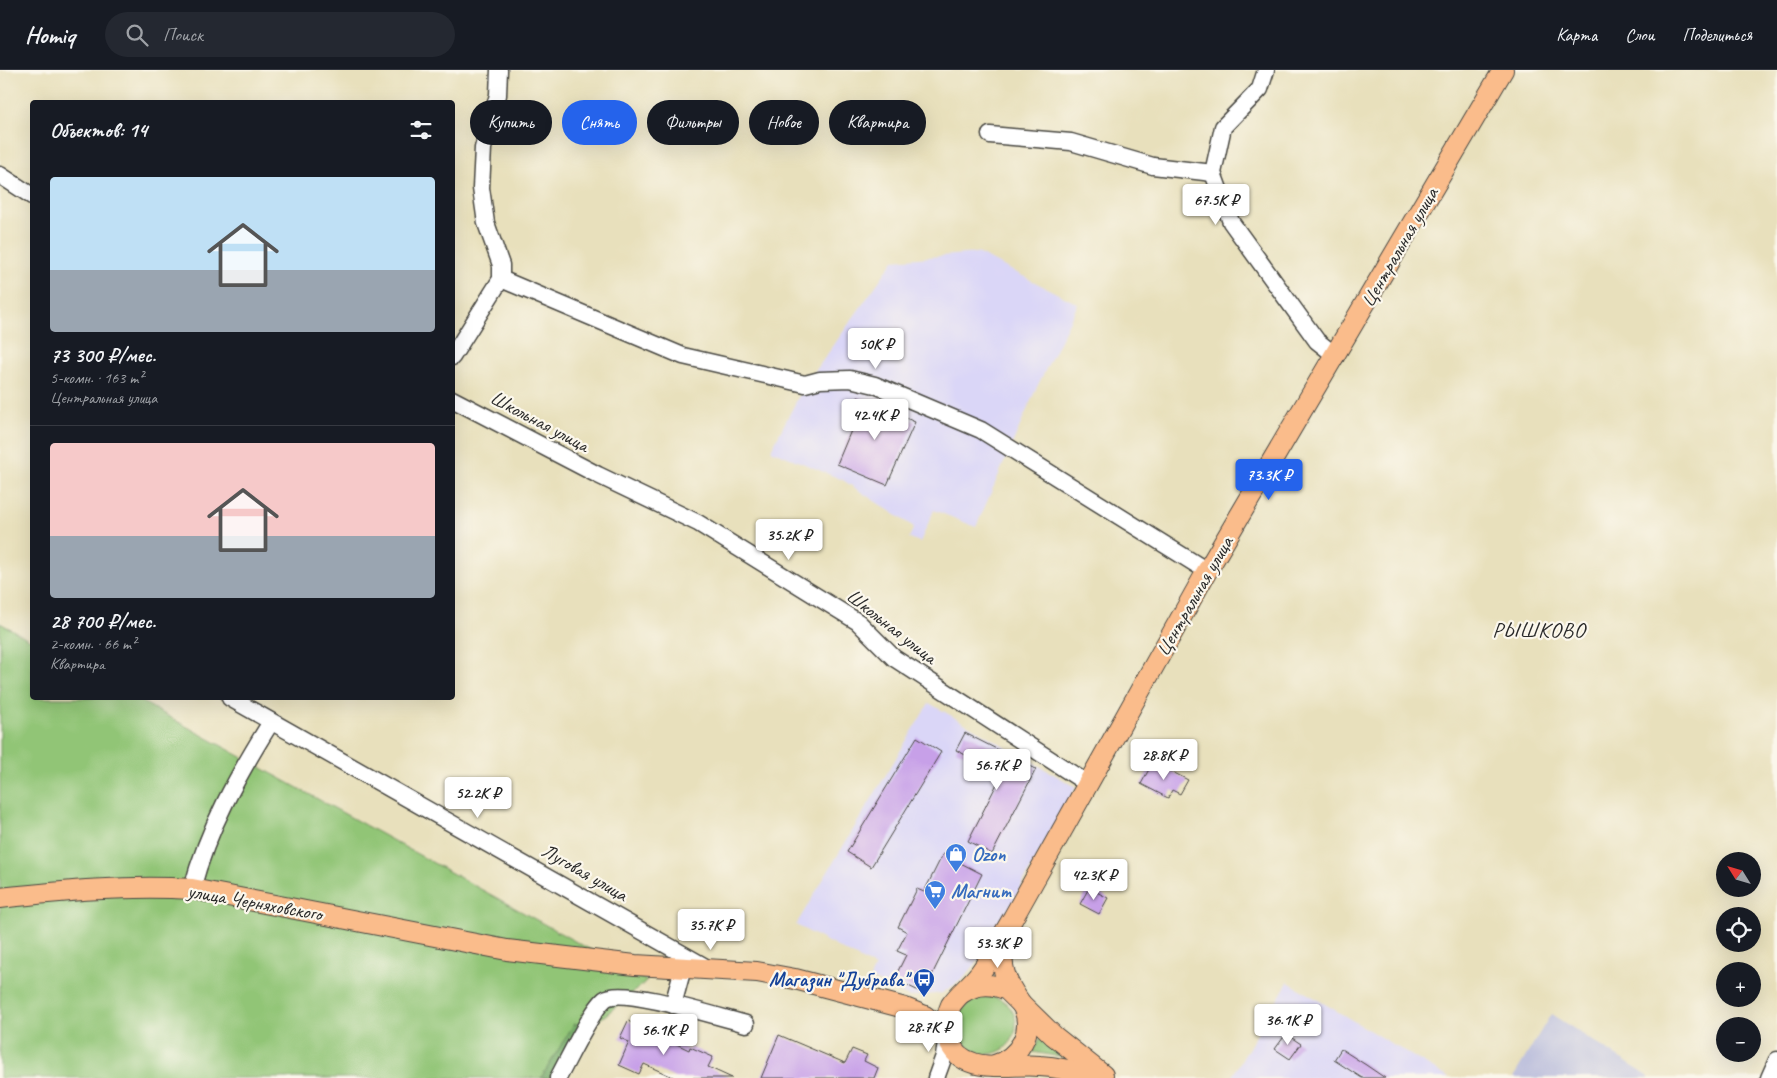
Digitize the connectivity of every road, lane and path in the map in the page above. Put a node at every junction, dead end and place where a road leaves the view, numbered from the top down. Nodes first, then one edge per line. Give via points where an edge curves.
1 (498, 70) edge
2 (1266, 70) edge
3 (1503, 70) edge
4 (990, 134) dead end
5 (1213, 173) junction
6 (0, 175) edge
7 (30, 195) edge
8 (501, 279) junction
9 (455, 352) edge
10 (1336, 356) junction
11 (455, 401) edge
12 (1207, 570) junction
13 (233, 700) edge
14 (271, 722) junction
15 (1088, 784) junction
16 (192, 889) junction
17 (0, 898) edge
18 (1013, 918) junction
19 (683, 968) junction
20 (709, 969) junction
21 (965, 991) junction
22 (1020, 1002) junction
23 (673, 1005) junction
24 (905, 1008) junction
25 (746, 1024) dead end
26 (947, 1034) junction
27 (1777, 1060) edge
28 (971, 1063) junction
29 (995, 1065) junction
30 (558, 1078) edge
31 (936, 1078) edge
32 (1096, 1078) edge
33 (1107, 1078) edge
34 (1769, 1078) edge

1 - 8 street via 498,95 483,148 481,188 486,223 501,265
2 - 5 street via 1260,90 1223,127
3 - 10 main road, Центральная улица
4 - 5 street via 1071,142 1153,166
5 - 10 street via 1231,222 1317,342
6 - 7 street
8 - 9 street
8 - 12 street via 683,356 805,384 850,379 875,385 981,430
10 - 12 main road, Центральная улица
11 - 15 street, Школьная улица via 706,529 858,622 894,658
12 - 15 main road, Центральная улица
13 - 14 street, Луговая улица
14 - 16 street via 236,779 199,860
14 - 20 street, Луговая улица via 507,852
15 - 18 main road, Центральная улица
16 - 17 main road, улица Черняховского via 82,890
16 - 19 main road, улица Черняховского via 507,950
18 - 21 main road via 980,973
18 - 22 main road via 1006,931 1002,961 1005,976
19 - 20 main road, улица Черняховского
19 - 23 street
20 - 24 main road, улица Черняховского via 757,972 795,979
21 - 22 main road via 990,985 1007,990
21 - 24 main road via 938,1007
21 - 26 main road via 947,1014
22 - 29 main road via 1027,1024 1024,1040 1010,1059
22 - 33 main road via 1054,1036
23 - 25 street
23 - 30 street via 624,995 605,1000
24 - 26 main road via 925,1016
26 - 28 main road via 953,1049
26 - 31 street
27 - 34 street
28 - 29 main road
28 - 31 street via 952,1065
29 - 32 main road via 1042,1066

